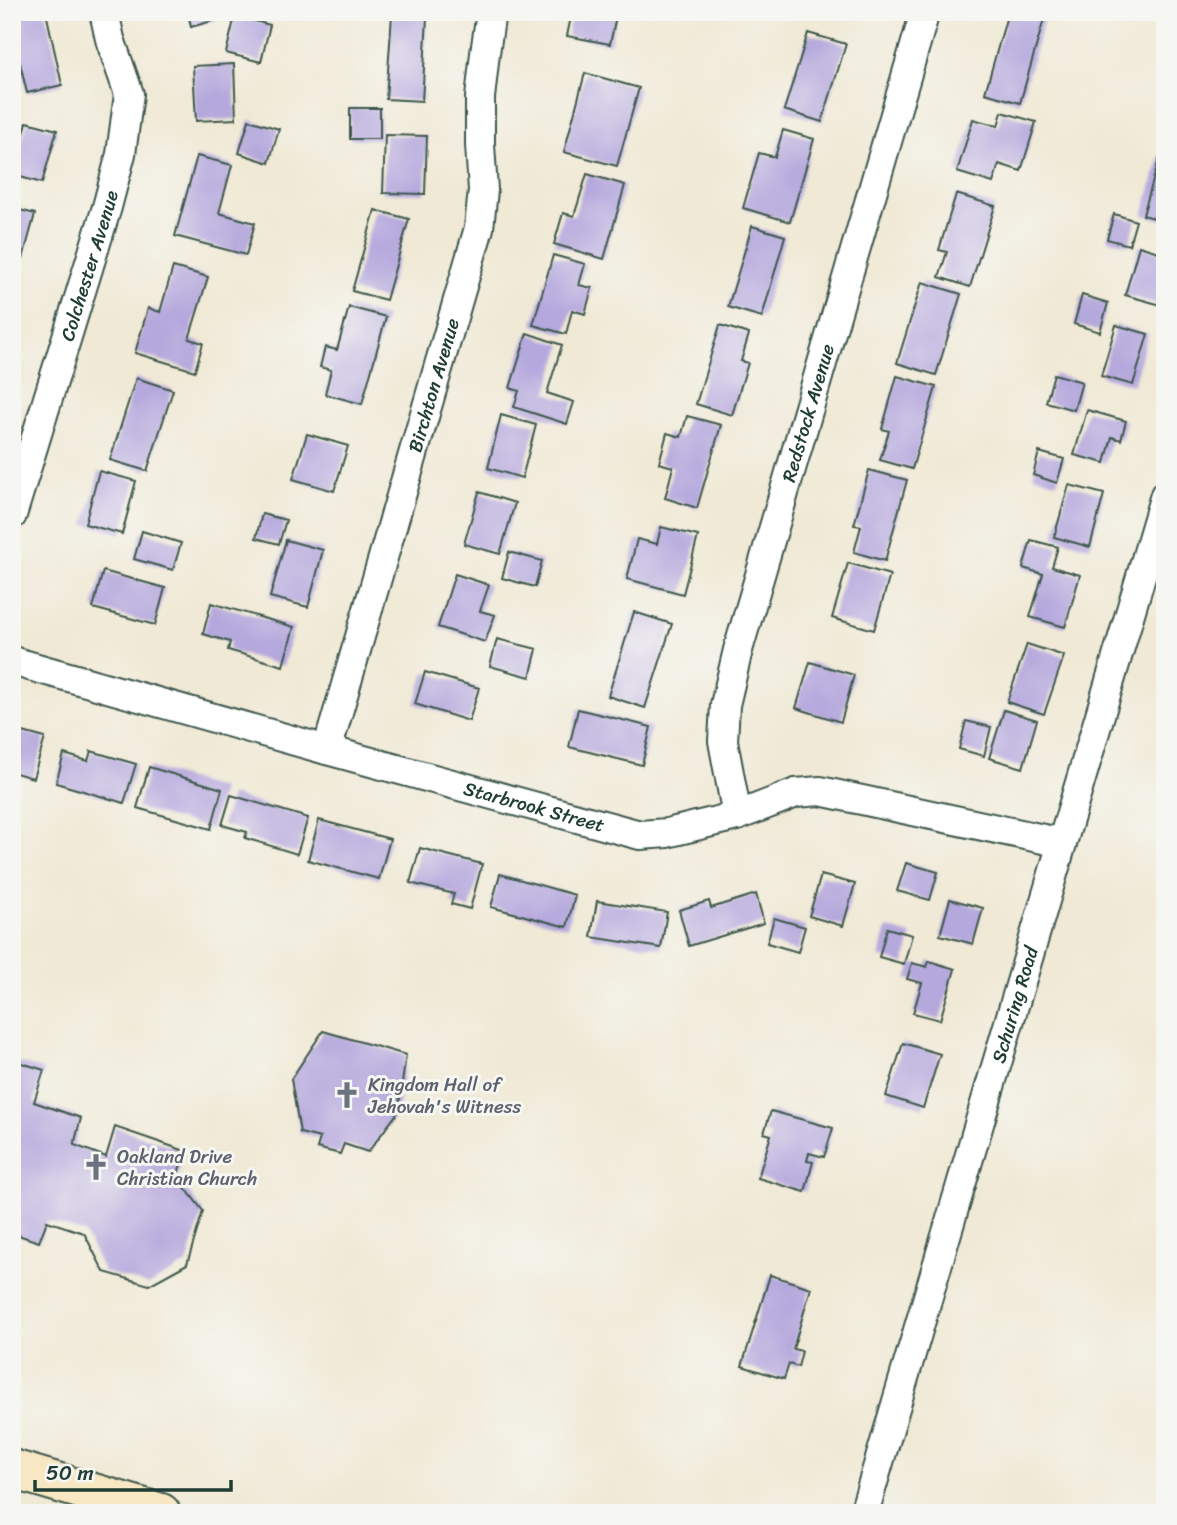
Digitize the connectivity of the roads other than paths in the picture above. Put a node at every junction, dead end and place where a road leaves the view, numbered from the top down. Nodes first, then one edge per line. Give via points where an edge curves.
1 (104, 12) edge
2 (491, 12) edge
3 (925, 12) edge
4 (1165, 495) edge
5 (12, 515) edge
6 (12, 661) edge
7 (327, 750) junction
8 (737, 816) junction
9 (1062, 844) junction
10 (12, 1469) edge
11 (161, 1513) edge
12 (863, 1513) edge

1 - 5 street, Colchester Avenue via 129,94 121,154
2 - 7 street, Birchton Avenue via 480,98 483,190 479,228
3 - 8 street, Redstock Avenue via 725,705 723,741
4 - 9 street, Schuring Road
6 - 7 street, Starbrook Street
7 - 8 street, Starbrook Street via 640,835
8 - 9 street, Starbrook Street via 796,793 820,791
9 - 12 street, Schuring Road
10 - 11 main road

